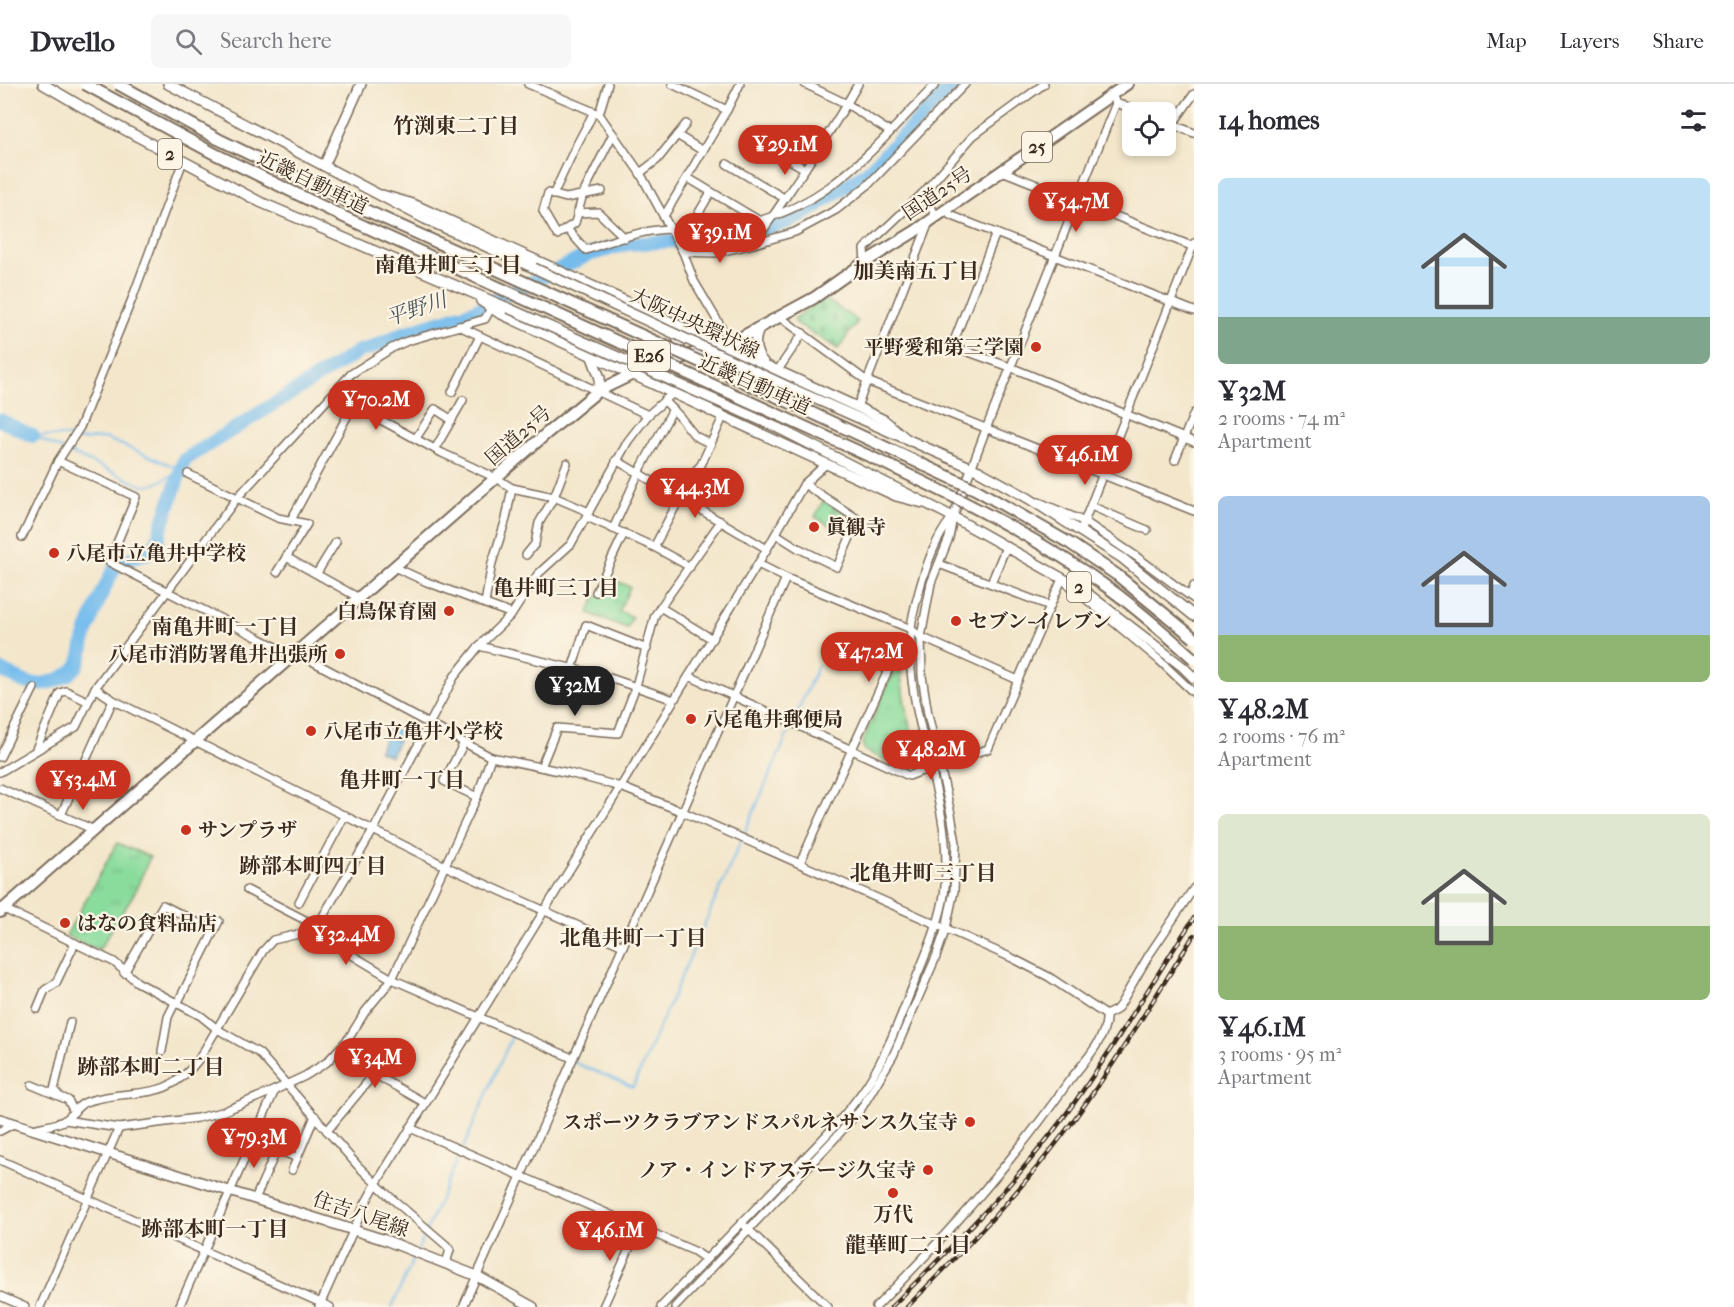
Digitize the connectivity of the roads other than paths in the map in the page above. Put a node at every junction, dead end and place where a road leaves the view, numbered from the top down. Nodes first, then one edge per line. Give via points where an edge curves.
1 (43, 84) edge
2 (85, 84) edge
3 (118, 84) edge
4 (168, 84) edge
5 (361, 84) edge
6 (609, 84) edge
7 (672, 84) edge
8 (741, 84) edge
9 (804, 84) edge
10 (858, 84) edge
11 (936, 84) edge
12 (965, 84) edge
13 (1044, 84) edge
14 (1126, 84) edge
15 (532, 85) edge
16 (1194, 94) edge
17 (1114, 99) junction
18 (1122, 103) edge
19 (847, 104) junction
20 (727, 110) junction
21 (596, 113) junction
22 (1176, 115) edge
23 (686, 124) dead end
24 (1176, 126) edge
25 (890, 132) junction
26 (1194, 133) edge
27 (613, 134) junction
28 (677, 135) junction
29 (750, 137) dead end
30 (703, 151) junction
31 (183, 161) junction
32 (727, 164) dead end
33 (324, 166) junction
34 (805, 169) junction
35 (1002, 171) junction
36 (640, 173) junction
37 (688, 178) junction
38 (602, 191) dead end
39 (711, 192) junction
40 (923, 193) junction
41 (583, 194) junction
42 (382, 195) junction
43 (553, 195) junction
44 (784, 198) junction
45 (1076, 201) junction
46 (947, 208) junction
47 (577, 213) junction
48 (664, 216) junction
49 (933, 218) junction
50 (770, 220) junction
51 (760, 221) junction
52 (567, 229) junction
53 (670, 229) junction
54 (688, 231) junction
55 (996, 233) junction
56 (625, 238) junction
57 (754, 244) junction
58 (1193, 246) edge
59 (683, 252) junction
60 (1054, 256) junction
61 (865, 262) junction
62 (466, 291) junction
63 (1170, 302) junction
64 (491, 308) junction
65 (1194, 311) edge
66 (654, 314) junction
67 (780, 317) junction
68 (459, 326) junction
69 (759, 329) junction
70 (803, 333) junction
71 (480, 336) junction
72 (727, 344) junction
73 (592, 357) junction
74 (679, 359) junction
75 (764, 364) junction
76 (1010, 368) junction
77 (778, 370) junction
78 (631, 375) junction
79 (867, 381) junction
80 (342, 384) junction
81 (598, 391) junction
82 (452, 392) dead end
83 (672, 393) junction
84 (356, 400) junction
85 (463, 400) dead end
86 (664, 400) junction
87 (857, 407) junction
88 (673, 409) junction
89 (710, 411) junction
90 (1194, 413) edge
91 (1127, 414) junction
92 (648, 415) junction
93 (723, 417) junction
94 (452, 420) junction
95 (986, 429) junction
96 (416, 438) junction
97 (1184, 438) junction
98 (909, 441) junction
99 (1194, 442) edge
100 (711, 444) junction
101 (435, 449) junction
102 (616, 460) junction
103 (1175, 460) dead end
104 (57, 461) junction
105 (567, 463) dead end
106 (826, 464) junction
107 (972, 468) junction
108 (639, 472) junction
109 (188, 474) dead end
110 (1103, 475) junction
111 (496, 478) junction
112 (687, 480) dead end
113 (804, 484) junction
114 (512, 488) junction
115 (681, 496) junction
116 (554, 497) junction
117 (237, 498) junction
118 (1028, 498) junction
119 (923, 503) junction
120 (1091, 506) junction
121 (1194, 511) edge
122 (588, 514) junction
123 (953, 517) junction
124 (291, 520) junction
125 (721, 521) junction
126 (1085, 522) junction
127 (613, 528) junction
128 (1147, 530) dead end
129 (1080, 532) junction
130 (624, 533) junction
131 (776, 534) junction
132 (22, 537) dead end
133 (336, 542) dead end
134 (654, 547) junction
135 (1006, 547) junction
136 (767, 549) junction
137 (526, 555) dead end
138 (286, 558) junction
139 (758, 564) junction
140 (939, 564) junction
141 (394, 567) junction
142 (690, 567) junction
143 (277, 572) dead end
144 (317, 573) junction
145 (786, 578) junction
146 (1062, 579) junction
147 (991, 583) junction
148 (1194, 586) edge
149 (167, 592) junction
150 (596, 592) dead end
151 (1192, 597) edge
152 (359, 598) junction
153 (485, 603) junction
154 (1050, 606) junction
155 (660, 607) junction
156 (512, 614) junction
157 (1194, 616) edge
158 (911, 629) junction
159 (921, 637) junction
160 (1194, 638) edge
161 (712, 639) junction
162 (911, 643) junction
163 (479, 646) junction
164 (647, 648) junction
165 (295, 655) junction
166 (1194, 659) edge
167 (572, 669) junction
168 (689, 676) junction
169 (1193, 677) edge
170 (1018, 680) junction
171 (636, 686) junction
172 (34, 688) dead end
173 (95, 688) junction
174 (1194, 693) edge
175 (733, 697) junction
176 (113, 700) junction
177 (674, 700) junction
178 (87, 701) junction
179 (428, 724) junction
180 (195, 741) junction
181 (464, 743) junction
182 (36, 750) junction
183 (851, 750) junction
184 (0, 757) edge
185 (491, 757) junction
186 (940, 764) junction
187 (541, 767) junction
188 (932, 767) junction
189 (0, 772) edge
190 (621, 787) junction
191 (0, 788) edge
192 (477, 798) junction
193 (683, 812) junction
194 (61, 815) junction
195 (345, 815) junction
196 (374, 829) junction
197 (94, 830) junction
198 (800, 863) junction
199 (445, 866) junction
200 (1194, 888) edge
201 (247, 890) dead end
202 (299, 902) dead end
203 (1, 910) edge
204 (544, 911) junction
205 (219, 921) dead end
206 (937, 924) junction
207 (946, 928) junction
208 (214, 931) junction
209 (312, 931) junction
210 (75, 943) junction
211 (623, 946) junction
212 (124, 973) junction
213 (392, 979) junction
214 (176, 1003) junction
215 (37, 1010) dead end
216 (1106, 1015) junction
217 (479, 1016) junction
218 (69, 1022) dead end
219 (217, 1029) junction
220 (162, 1051) dead end
221 (337, 1053) junction
222 (571, 1060) junction
223 (374, 1074) junction
224 (287, 1084) junction
225 (32, 1085) dead end
226 (275, 1090) junction
227 (58, 1095) junction
228 (425, 1103) junction
229 (74, 1112) junction
230 (315, 1116) junction
231 (0, 1119) edge
232 (65, 1120) junction
233 (15, 1124) junction
234 (119, 1128) junction
235 (410, 1128) junction
236 (34, 1129) junction
237 (0, 1131) edge
238 (327, 1131) junction
239 (253, 1138) junction
240 (277, 1149) junction
241 (108, 1152) junction
242 (297, 1158) junction
243 (0, 1160) edge
244 (292, 1170) dead end
245 (521, 1176) junction
246 (376, 1184) junction
247 (230, 1191) junction
248 (255, 1198) junction
249 (87, 1199) junction
250 (743, 1222) junction
251 (639, 1227) junction
252 (748, 1229) junction
253 (355, 1230) junction
254 (203, 1250) junction
255 (706, 1259) junction
256 (446, 1263) junction
257 (477, 1276) junction
258 (0, 1296) edge
259 (320, 1305) edge
260 (25, 1307) edge
261 (40, 1307) edge
262 (179, 1307) edge
263 (330, 1307) edge
264 (463, 1307) edge
265 (532, 1307) edge
266 (603, 1307) edge
267 (661, 1307) edge
268 (675, 1307) edge
269 (828, 1307) edge
270 (876, 1307) edge

1 - 31 main road, 2
2 - 166 highway, 近畿自動車道 / E26, bridge via 314,203 969,505 1055,553 1110,590
3 - 160 highway, 近畿自動車道 / E26, bridge via 218,139 348,202 976,490 1117,575
4 - 33 main road, 大阪中央環状線 / 2
5 - 33 main road
6 - 21 street
7 - 20 street
8 - 20 street
9 - 19 street
10 - 19 street
11 - 25 street
12 - 57 street via 868,185 836,210 795,232
13 - 40 street via 973,136
14 - 17 highway, 国道25号 / 25
15 - 21 street
16 - 22 street
17 - 18 street
17 - 35 highway, 国道25号 / 25
17 - 45 street
19 - 25 street
19 - 34 street
20 - 30 street
21 - 27 street
21 - 43 street via 573,150
23 - 28 street
24 - 26 street
25 - 50 street via 839,181
27 - 36 street
27 - 41 street
28 - 30 street
28 - 36 street via 657,160
29 - 34 street
30 - 37 street
31 - 62 main road, 2 via 260,202
31 - 104 street via 120,332 80,427
32 - 44 street
33 - 42 main road, 大阪中央環状線 / 2
34 - 44 street
35 - 45 street
35 - 46 highway, 国道25号 / 25
36 - 48 street
37 - 39 street
37 - 48 street
38 - 41 street
39 - 51 street
39 - 54 street
40 - 49 street
40 - 61 street via 864,249
41 - 43 street via 566,198
41 - 47 street
42 - 66 main road via 413,204
42 - 98 main road, 大阪中央環状線 / 2, bridge via 425,219
43 - 52 street via 548,193 543,212 556,235
44 - 50 street
45 - 58 street
45 - 60 street
46 - 49 highway, 国道25号 / 25
46 - 55 street via 950,215
47 - 52 street via 575,223
47 - 56 street via 598,213
48 - 53 street
49 - 61 highway, 国道25号 / 25
49 - 79 street
50 - 51 street
50 - 57 street
51 - 54 street
52 - 56 street via 586,250
53 - 54 street
53 - 56 street
53 - 59 street
55 - 60 street
55 - 76 street via 952,346
57 - 59 street via 715,253
58 - 63 street
59 - 72 street
60 - 63 street
60 - 76 street
61 - 67 highway, 国道25号 / 25
62 - 64 main road, 2
62 - 119 main road, 2, bridge via 778,428
63 - 65 street
63 - 91 street
64 - 68 street via 485,319
64 - 73 main road, 2
66 - 72 main road
66 - 74 main road via 657,322 678,338
67 - 69 highway, 国道25号 / 25
67 - 70 street
68 - 71 street
68 - 80 street via 392,348
69 - 72 highway, 国道25号 / 25
69 - 75 main road via 756,350
70 - 77 street
70 - 79 street
71 - 81 street
71 - 82 street
72 - 74 highway, 国道25号 / 25
72 - 75 main road
73 - 78 main road, 2
73 - 81 main road via 600,378
74 - 78 highway, 国道25号 / 25
74 - 89 main road via 676,386 707,401
75 - 77 main road
76 - 91 street
76 - 95 street
77 - 87 main road
78 - 81 highway, 国道25号 / 25
78 - 83 main road, 2
79 - 87 street
79 - 95 street
80 - 84 street
80 - 117 street
81 - 92 street
81 - 111 highway, 国道25号 / 25
83 - 86 street
83 - 89 main road, 2
84 - 96 street via 368,413
84 - 124 street
85 - 94 street
86 - 88 street
86 - 92 street
87 - 98 main road via 884,420
88 - 100 street via 695,436
88 - 108 street
89 - 93 main road, 2
90 - 97 street
91 - 97 street
91 - 110 street
92 - 102 street
93 - 100 street
93 - 106 main road, 2
94 - 96 street via 435,409
94 - 101 street
95 - 107 street
95 - 110 street
96 - 101 street
97 - 99 street
97 - 103 street
98 - 107 main road, 大阪中央環状線 / 2
100 - 112 street via 701,465
101 - 111 street
102 - 108 street
102 - 122 street
104 - 132 street
104 - 149 street via 136,497 109,562
105 - 116 street
106 - 113 street
106 - 119 main road, 2 via 896,496
107 - 118 main road, 大阪中央環状線 / 2
107 - 123 street
108 - 115 street
108 - 127 street
109 - 117 street
110 - 120 street
110 - 121 street
111 - 114 street
111 - 141 highway, 国道25号 / 25
113 - 131 street
113 - 131 street via 856,518 837,567
114 - 116 street
114 - 153 street
115 - 125 street
115 - 134 street
116 - 122 street
116 - 137 street via 539,523 535,544
117 - 124 street via 278,518
117 - 149 street
118 - 126 street
118 - 129 main road, 大阪中央環状線 / 2
119 - 123 main road, 2
120 - 126 street
120 - 128 street
122 - 127 street
122 - 156 street via 571,544 538,574
123 - 135 main road, 2
123 - 140 street
123 - 158 street via 940,533
124 - 138 street via 307,524
125 - 136 street
125 - 142 street
126 - 129 street
126 - 151 street
127 - 130 street
129 - 157 main road, 大阪中央環状線 / 2 via 1122,558
130 - 134 street
130 - 150 street
131 - 136 street
133 - 144 street
134 - 142 street
135 - 146 main road, 2
135 - 147 street
136 - 139 street
138 - 143 street
138 - 144 street
139 - 145 street
139 - 161 street
140 - 147 street
140 - 159 street
141 - 152 highway, 国道25号 / 25
141 - 153 street
142 - 155 street
144 - 152 street
145 - 158 street
145 - 175 street
146 - 154 street
146 - 169 main road, 2 via 1083,590
146 - 174 street
147 - 154 street
148 - 151 street
149 - 165 street
149 - 173 street
152 - 165 highway, 国道25号 / 25
153 - 156 street
154 - 170 street
155 - 161 street
155 - 164 street
156 - 163 street
158 - 159 street
158 - 162 street
159 - 170 street
159 - 186 street via 923,688
161 - 168 street
162 - 183 street via 902,645 896,653
162 - 188 street via 917,710
163 - 167 street
163 - 179 street via 454,677
164 - 167 street via 586,626
164 - 171 street
165 - 179 street
165 - 180 highway, 国道25号 / 25
167 - 171 street
168 - 175 street
168 - 177 street
170 - 186 street via 988,749
171 - 177 street
171 - 187 street via 618,734 557,728
172 - 184 street
173 - 176 street
173 - 178 street
175 - 183 street
175 - 193 street
176 - 180 street
176 - 194 street
177 - 190 street
178 - 182 street via 76,727
178 - 182 street via 66,691 60,693
179 - 181 street
179 - 196 street
180 - 195 street
180 - 197 highway, 国道25号 / 25
181 - 185 street
181 - 192 street via 444,781
182 - 189 street
183 - 188 street via 909,776
183 - 198 street
185 - 187 street
185 - 192 street
186 - 207 street via 956,843 954,891
187 - 190 street
188 - 206 street via 946,851 946,877
190 - 193 street
190 - 204 street
191 - 194 street
192 - 199 street
193 - 198 street
193 - 211 street
194 - 197 street
195 - 196 street
195 - 202 street
196 - 199 street
196 - 209 street via 328,911
197 - 203 highway, 国道25号 / 25
198 - 206 street
199 - 204 street
199 - 213 street
200 - 216 street via 1120,1005
201 - 209 street via 307,921
203 - 210 street
204 - 211 street
204 - 217 street
205 - 208 street
206 - 207 street
206 - 250 street via 893,1035 867,1084 830,1131
207 - 216 street via 1049,977
207 - 252 street via 906,1029 871,1095
208 - 212 street via 163,905
208 - 214 street
209 - 213 street
209 - 219 street via 273,940
210 - 212 street via 114,962
210 - 215 street
211 - 222 street
212 - 214 street
213 - 217 street
213 - 221 street
214 - 219 street
214 - 220 street via 168,1017
216 - 270 street via 1106,1024 1093,1049 1023,1146
217 - 222 street
217 - 228 street
218 - 227 street via 54,1089
219 - 224 street via 259,1053
219 - 229 street via 187,1075 161,1090 98,1099 83,1103
221 - 223 street
221 - 224 street
222 - 245 street
223 - 228 street
223 - 238 street
224 - 226 street
224 - 230 street
225 - 227 street
226 - 234 street via 222,1112
226 - 239 street
227 - 229 street via 70,1103
228 - 235 street
229 - 232 street
230 - 238 street
230 - 242 street
231 - 233 main road, 住吉八尾線
232 - 234 street
232 - 236 street
233 - 236 main road, 住吉八尾線
233 - 237 street
234 - 241 street
235 - 245 street
235 - 246 street
236 - 241 main road, 住吉八尾線
238 - 246 street
239 - 240 street
239 - 247 street
240 - 242 street
240 - 248 street
241 - 247 main road, 住吉八尾線
241 - 249 street
242 - 244 street
243 - 249 street
245 - 251 street
245 - 257 street
246 - 253 street
246 - 256 street via 450,1250
247 - 248 main road, 住吉八尾線
247 - 254 street
248 - 253 main road, 住吉八尾線
249 - 254 street
249 - 261 street
250 - 252 street
250 - 255 street
251 - 255 street
251 - 266 street
252 - 268 street
252 - 269 street
253 - 256 main road, 住吉八尾線
253 - 259 street
254 - 259 street
254 - 262 street
255 - 267 street
256 - 257 main road, 住吉八尾線
257 - 264 street
257 - 265 main road, 住吉八尾線
258 - 260 street
259 - 263 street

